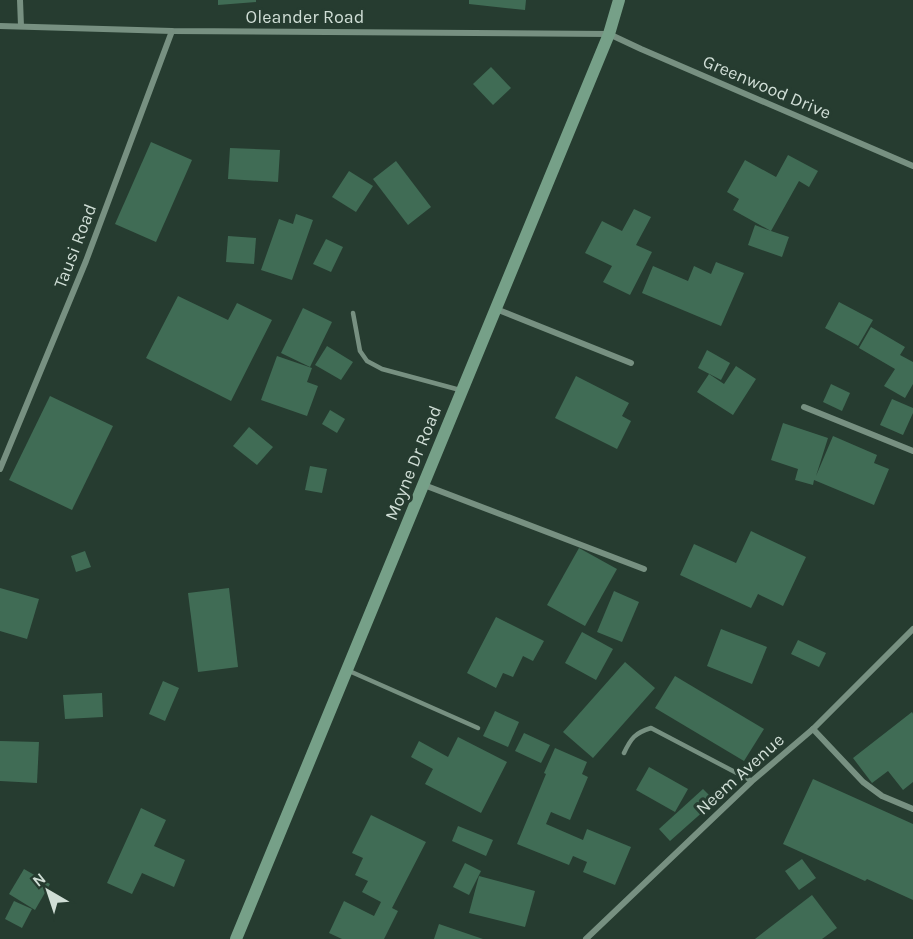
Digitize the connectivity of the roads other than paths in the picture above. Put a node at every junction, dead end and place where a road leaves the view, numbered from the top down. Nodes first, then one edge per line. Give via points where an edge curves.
1 (20, 0) edge
2 (619, 0) edge
3 (0, 26) edge
4 (21, 26) junction
5 (172, 31) junction
6 (609, 34) junction
7 (913, 166) edge
8 (496, 309) junction
9 (353, 313) dead end
10 (631, 363) dead end
11 (462, 391) junction
12 (804, 407) dead end
13 (913, 451) edge
14 (0, 469) edge
15 (423, 485) junction
16 (644, 569) dead end
17 (913, 629) edge
18 (347, 670) junction
19 (478, 728) dead end
20 (813, 729) junction
21 (624, 753) dead end
22 (752, 781) junction
23 (913, 809) edge
24 (236, 939) edge
25 (586, 939) edge

1 - 4 street
2 - 6 main road, Moyne Dr Road
3 - 4 street, Oleander Road
4 - 5 street, Oleander Road
5 - 6 street, Oleander Road
5 - 14 street, Tausi Road via 86,261
6 - 7 street, Greenwood Drive
6 - 8 main road, Moyne Dr Road
8 - 10 street
8 - 11 main road, Moyne Dr Road
9 - 11 lane via 360,351 367,361 382,369
11 - 15 main road, Moyne Dr Road
12 - 13 street
15 - 16 street
15 - 18 main road, Moyne Dr Road
17 - 20 street, Neem Avenue
18 - 19 lane
18 - 24 main road, Moyne Dr Road
20 - 22 street, Neem Avenue
20 - 23 street via 863,782 882,796
21 - 22 lane via 630,740 651,728
22 - 25 street, Neem Avenue

